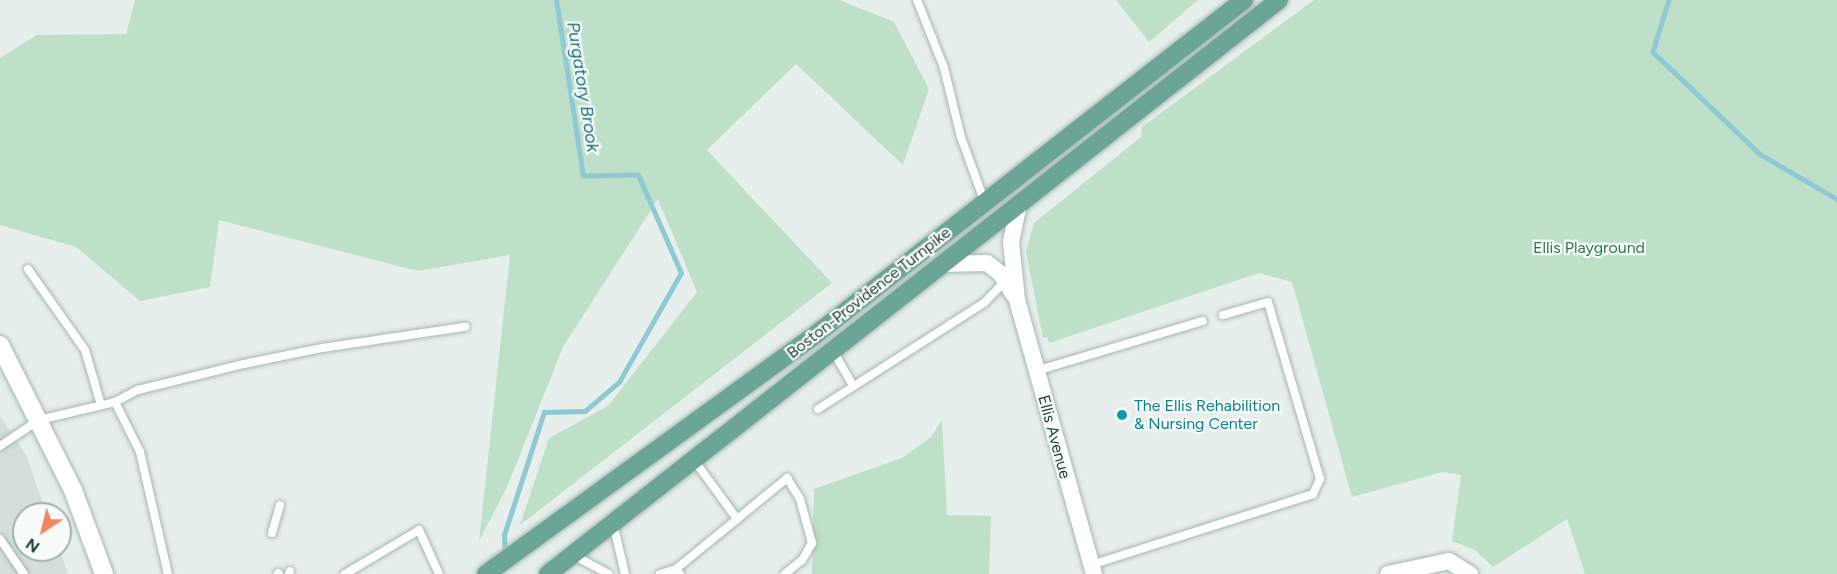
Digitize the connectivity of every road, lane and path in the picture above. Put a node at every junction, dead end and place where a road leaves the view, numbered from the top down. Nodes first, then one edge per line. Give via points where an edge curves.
1 (917, 0) edge
2 (1244, 0) edge
3 (1279, 0) edge
4 (985, 203) junction
5 (1019, 204) junction
6 (942, 264) junction
7 (28, 269) dead end
8 (1005, 281) junction
9 (1017, 300) junction
10 (1223, 315) dead end
11 (1203, 321) dead end
12 (465, 327) dead end
13 (0, 345) edge
14 (832, 350) junction
15 (1036, 371) junction
16 (853, 385) junction
17 (115, 402) junction
18 (101, 405) junction
19 (818, 409) dead end
20 (39, 420) junction
21 (0, 447) edge
22 (694, 460) junction
23 (280, 505) dead end
24 (737, 519) junction
25 (277, 522) junction
26 (613, 523) junction
27 (284, 531) dead end
28 (272, 533) dead end
29 (0, 539) edge
30 (573, 555) junction
31 (1092, 569) edge
32 (678, 571) edge
33 (489, 572) edge
34 (24, 574) edge
35 (104, 574) edge
36 (168, 574) edge
37 (345, 574) edge
38 (439, 574) edge
39 (548, 574) edge
40 (608, 574) edge
41 (625, 574) edge
42 (660, 574) edge
43 (785, 574) edge
44 (1388, 574) edge
45 (1470, 574) edge

1 - 4 lane via 944,68
2 - 4 main road, Boston-Providence Turnpike
3 - 5 main road, Boston-Providence Turnpike
4 - 33 main road, Boston-Providence Turnpike via 741,392
5 - 6 main road, Boston-Providence Turnpike
5 - 9 street, Ellis Avenue via 1011,242
6 - 8 street, Ellis Avenue via 987,263
6 - 14 main road, Boston-Providence Turnpike
7 - 18 lane via 85,350
8 - 9 street, Ellis Avenue
8 - 16 lane via 984,303
9 - 15 street, Ellis Avenue
10 - 31 lane via 1268,302 1320,479 1313,494
11 - 15 lane
12 - 17 lane via 247,363 138,390
13 - 20 main road
14 - 16 lane
14 - 22 main road, Boston-Providence Turnpike
15 - 31 street, Ellis Avenue
16 - 19 lane
17 - 18 lane
17 - 36 lane via 140,452
18 - 20 lane
20 - 21 lane
20 - 35 main road via 73,490
22 - 24 lane
22 - 26 main road, Boston-Providence Turnpike
23 - 25 lane
24 - 32 lane
24 - 43 lane via 787,478 800,499 812,543 802,560
25 - 27 lane
25 - 28 lane
26 - 30 main road, Boston-Providence Turnpike
26 - 41 lane
29 - 34 lane
30 - 39 main road, Boston-Providence Turnpike
30 - 40 lane
32 - 42 lane
37 - 38 lane via 419,530
44 - 45 street via 1449,561

